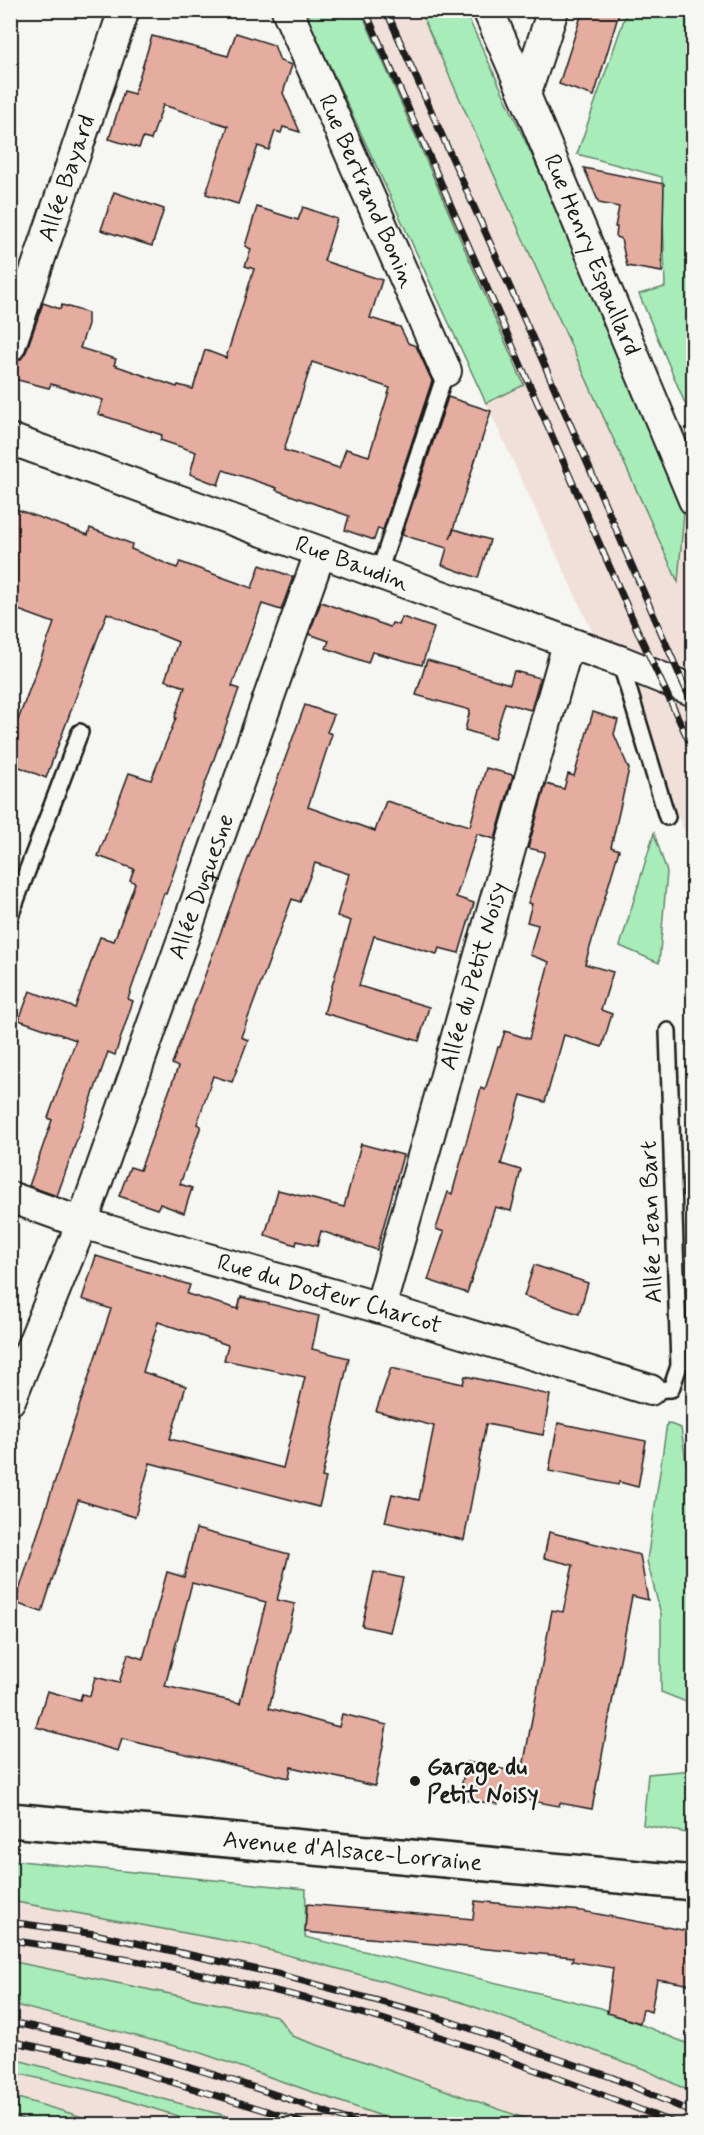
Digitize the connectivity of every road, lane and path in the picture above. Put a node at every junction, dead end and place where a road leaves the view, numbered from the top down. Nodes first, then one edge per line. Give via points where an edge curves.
1 (124, 10) edge
2 (287, 10) edge
3 (488, 10) edge
4 (553, 10) edge
5 (525, 95) junction
6 (10, 346) edge
7 (446, 371) joint
8 (10, 439) edge
9 (693, 500) edge
10 (320, 553) junction
11 (378, 575) junction
12 (568, 644) junction
13 (620, 661) junction
14 (693, 691) edge
15 (80, 732) dead end
16 (667, 817) dead end
17 (10, 916) edge
18 (668, 1031) dead end
19 (10, 1197) edge
20 (82, 1223) junction
21 (380, 1308) junction
22 (650, 1390) joint
23 (10, 1400) edge
24 (10, 1820) edge
25 (693, 1883) edge

1 - 6 street, Allée Bayard
2 - 7 street, Rue Bertrand Bonin
3 - 5 street, Rue Henry Espaullard
4 - 5 street
5 - 9 street, Rue Henry Espaullard
7 - 11 lane
8 - 10 street, Rue Baudin
10 - 11 street, Rue Baudin
10 - 20 street, Allée Duquesne
11 - 12 street, Rue Baudin
12 - 13 street, Rue Baudin
12 - 21 street, Allée du Petit Noisy
13 - 14 street, Rue Baudin
13 - 16 lane
15 - 17 lane
18 - 22 lane, Allée Jean Bart via 680,1366 671,1389
19 - 20 street, Rue du Docteur Charcot
20 - 21 street, Rue du Docteur Charcot
20 - 23 street, Allée Duquesne
21 - 22 street, Rue du Docteur Charcot
24 - 25 street, Avenue d'Alsace-Lorraine

